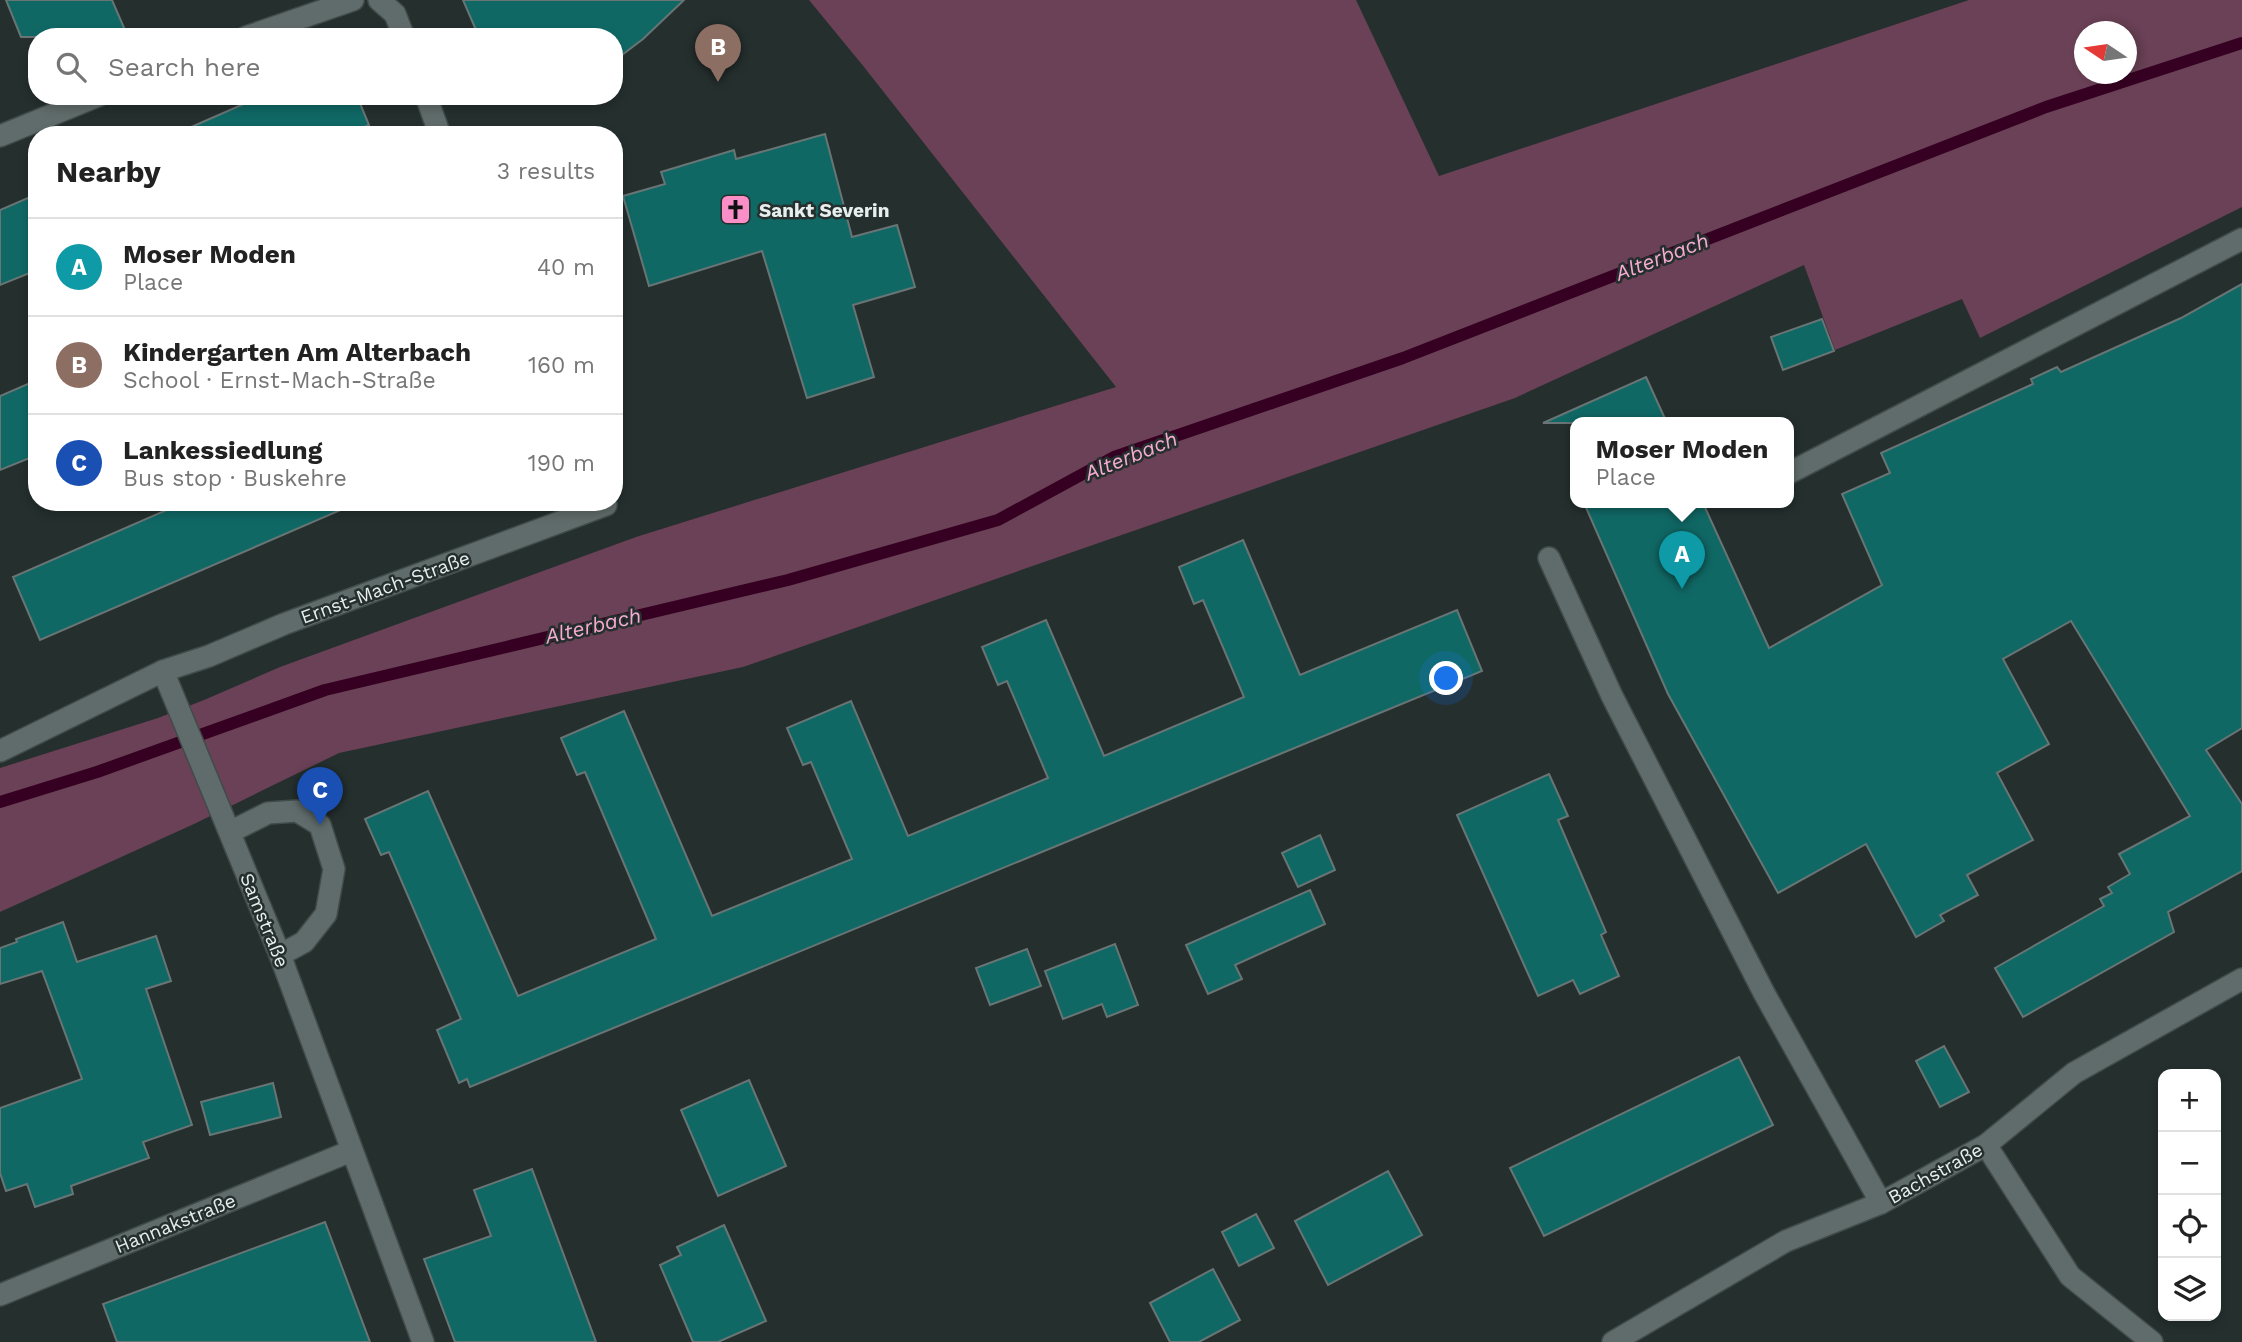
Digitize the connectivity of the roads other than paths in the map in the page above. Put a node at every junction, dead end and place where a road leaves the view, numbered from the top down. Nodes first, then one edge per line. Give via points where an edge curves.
1 (353, 0) edge
2 (379, 0) edge
3 (272, 28) edge
4 (401, 28) edge
5 (76, 105) edge
6 (429, 105) edge
7 (437, 126) edge
8 (0, 136) edge
9 (2242, 239) edge
10 (1794, 470) edge
11 (590, 511) edge
12 (1549, 558) dead end
13 (163, 671) junction
14 (0, 751) edge
15 (230, 832) junction
16 (280, 955) junction
17 (2242, 979) edge
18 (1986, 1146) junction
19 (351, 1151) junction
20 (1881, 1203) junction
21 (0, 1295) edge
22 (423, 1342) edge
23 (1613, 1342) edge
24 (2152, 1342) edge

1 - 3 street
2 - 4 street via 396,14
5 - 8 street
6 - 7 street
9 - 10 street
11 - 13 street, Ernst-Mach-Straße
12 - 20 street via 1612,696 1764,993
13 - 14 street
13 - 15 street, Samstraße
15 - 16 street, Samstraße
15 - 16 street via 268,813 297,811 320,825 334,869 326,914 304,942
16 - 19 street, Samstraße
17 - 18 street, Bachstraße via 2074,1073
18 - 20 street, Bachstraße
18 - 24 street via 2070,1276
19 - 21 street, Hannakstraße
19 - 22 street, Samstraße
20 - 23 street, Bachstraße via 1786,1241

